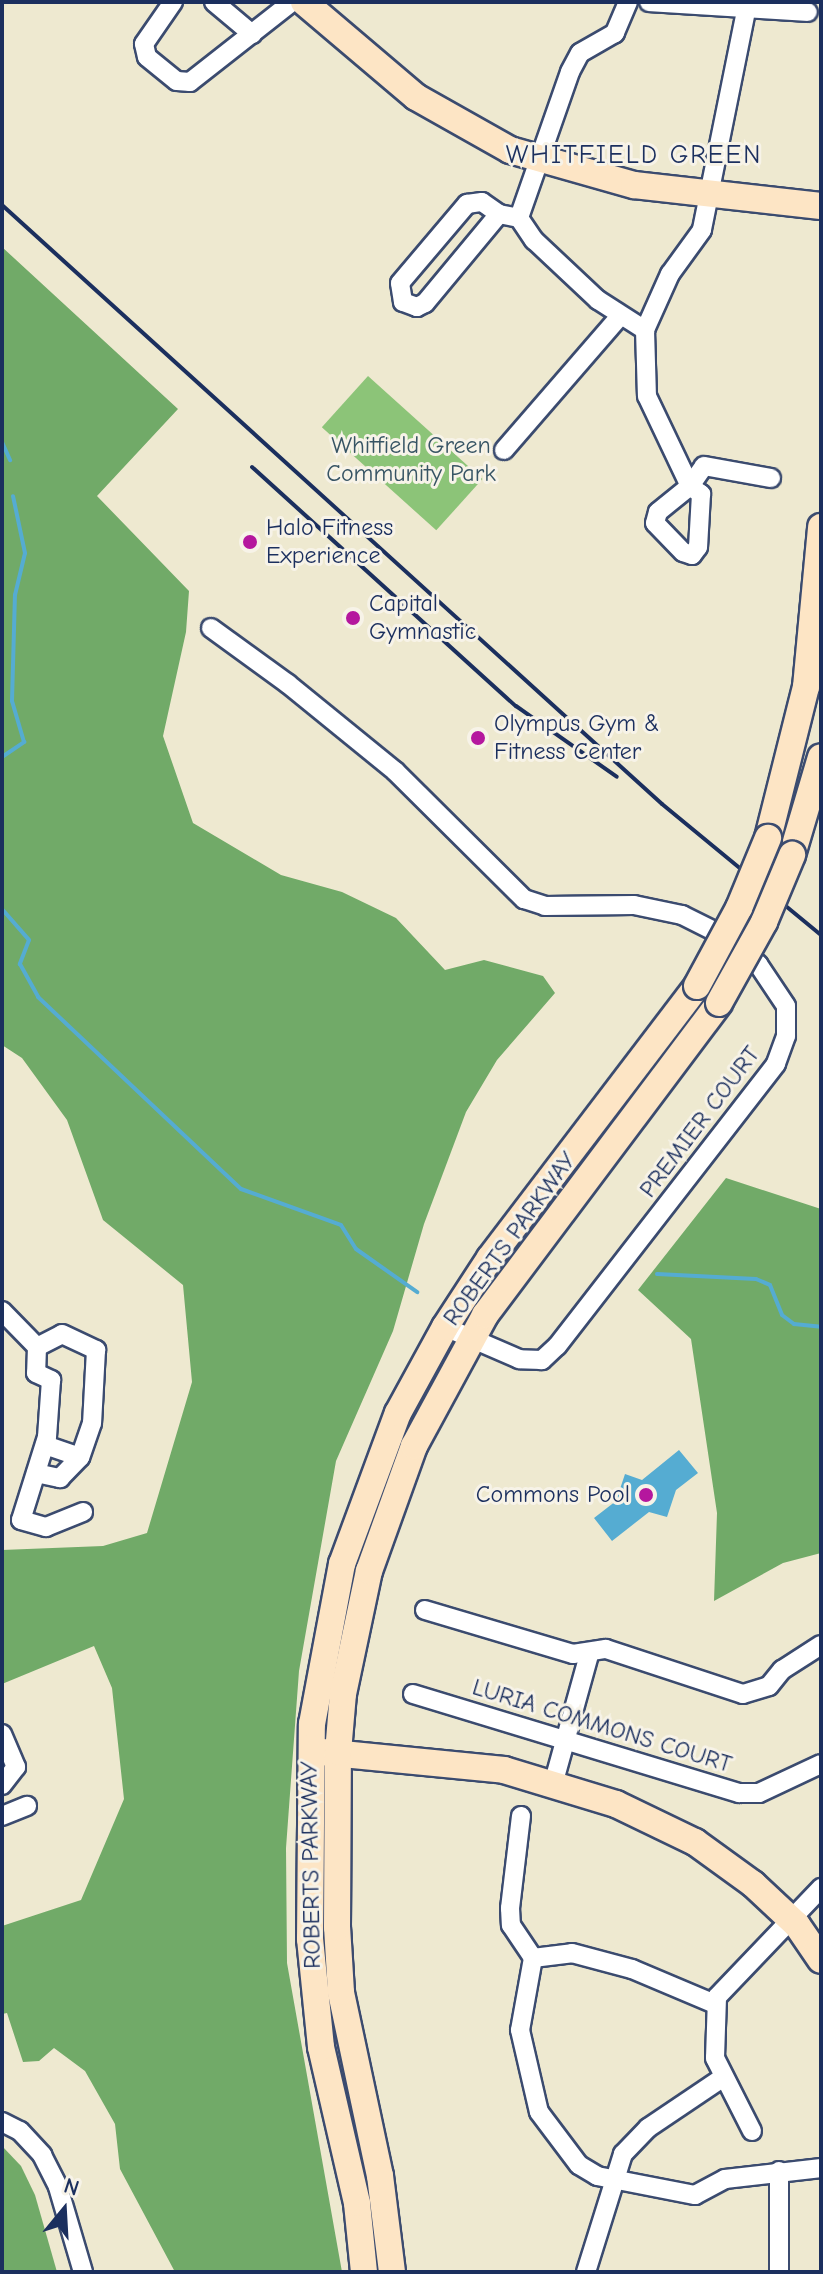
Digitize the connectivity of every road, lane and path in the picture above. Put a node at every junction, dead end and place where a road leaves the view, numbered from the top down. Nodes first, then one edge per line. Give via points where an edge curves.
1 (173, 2) edge
2 (214, 2) edge
3 (292, 2) edge
4 (304, 2) edge
5 (630, 2) edge
6 (649, 2) edge
7 (746, 11) junction
8 (808, 12) dead end
9 (252, 34) junction
10 (541, 161) junction
11 (710, 192) junction
12 (821, 206) edge
13 (499, 214) junction
14 (519, 218) junction
15 (620, 316) junction
16 (645, 330) junction
17 (504, 450) dead end
18 (771, 478) dead end
19 (821, 527) edge
20 (211, 628) dead end
21 (821, 757) edge
22 (2, 1311) edge
23 (445, 1327) junction
24 (469, 1341) junction
25 (37, 1347) junction
26 (45, 1445) junction
27 (80, 1457) junction
28 (36, 1473) junction
29 (83, 1512) dead end
30 (425, 1610) dead end
31 (821, 1645) edge
32 (589, 1655) junction
33 (413, 1694) dead end
34 (2, 1734) edge
35 (567, 1738) junction
36 (310, 1751) junction
37 (338, 1752) junction
38 (821, 1764) edge
39 (554, 1781) junction
40 (2, 1785) edge
41 (27, 1806) dead end
42 (2, 1816) edge
43 (521, 1816) dead end
44 (821, 1888) edge
45 (790, 1918) junction
46 (533, 1958) junction
47 (821, 1960) edge
48 (715, 2004) junction
49 (722, 2078) junction
50 (2, 2122) edge
51 (752, 2131) dead end
52 (821, 2168) edge
53 (779, 2171) junction
54 (613, 2180) junction
55 (83, 2272) edge
56 (364, 2272) edge
57 (392, 2272) edge
58 (586, 2272) edge
59 (779, 2272) edge

1 - 9 street via 144,44 147,57 177,81 202,78
2 - 9 street
3 - 9 street
4 - 10 main road via 441,114
5 - 10 street via 615,33 580,53
6 - 7 street
7 - 8 street
7 - 11 street
10 - 11 main road via 634,185
10 - 14 street
11 - 12 main road
11 - 16 street via 702,230 670,274
13 - 13 street via 482,202 467,204 400,283 403,302 425,303
13 - 14 street
14 - 15 street via 534,240
15 - 16 street
15 - 17 street
16 - 18 street via 647,396 690,486 704,466
19 - 23 main road, ROBERTS PARKWAY, bridge via 806,687 768,838 739,908 697,986 490,1258
20 - 24 street, PREMIER COURT via 395,771 524,899 556,907 649,906 682,915 741,949 782,996 787,1027 776,1064 583,1319 542,1360 519,1359
21 - 24 main road, ROBERTS PARKWAY, bridge via 792,855 764,922 719,1003 505,1283
22 - 25 street
23 - 24 street, PREMIER COURT
23 - 36 main road, ROBERTS PARKWAY via 398,1413 347,1550 324,1642
24 - 37 main road, ROBERTS PARKWAY via 414,1446 369,1571 343,1694
25 - 26 street via 36,1373 51,1380
25 - 27 street via 62,1334 96,1350 92,1423
26 - 27 street
26 - 28 street
27 - 28 street via 60,1478
28 - 29 street via 21,1520 46,1527
30 - 32 street
31 - 32 street via 791,1663 769,1686 743,1694 606,1649
32 - 35 street
33 - 35 street, LURIA COMMONS COURT
34 - 40 street via 16,1767
35 - 38 street, LURIA COMMONS COURT via 739,1793 759,1793
35 - 39 street
36 - 37 main road
36 - 56 main road, ROBERTS PARKWAY via 313,1993 357,2203
37 - 39 main road via 432,1759
37 - 57 main road, ROBERTS PARKWAY via 341,1992 380,2176
39 - 45 main road via 646,1816 695,1842
41 - 42 street
43 - 46 street via 511,1925
44 - 45 street
45 - 47 main road
45 - 48 street via 729,1981
46 - 48 street via 572,1953 632,1969
46 - 54 street via 520,2030 539,2112 579,2165
48 - 49 street via 715,2058
49 - 51 street
49 - 54 street via 648,2128 623,2154
50 - 55 street via 20,2131 42,2155 58,2187
52 - 53 street
53 - 54 street via 725,2179 695,2195
53 - 59 street
54 - 58 street

